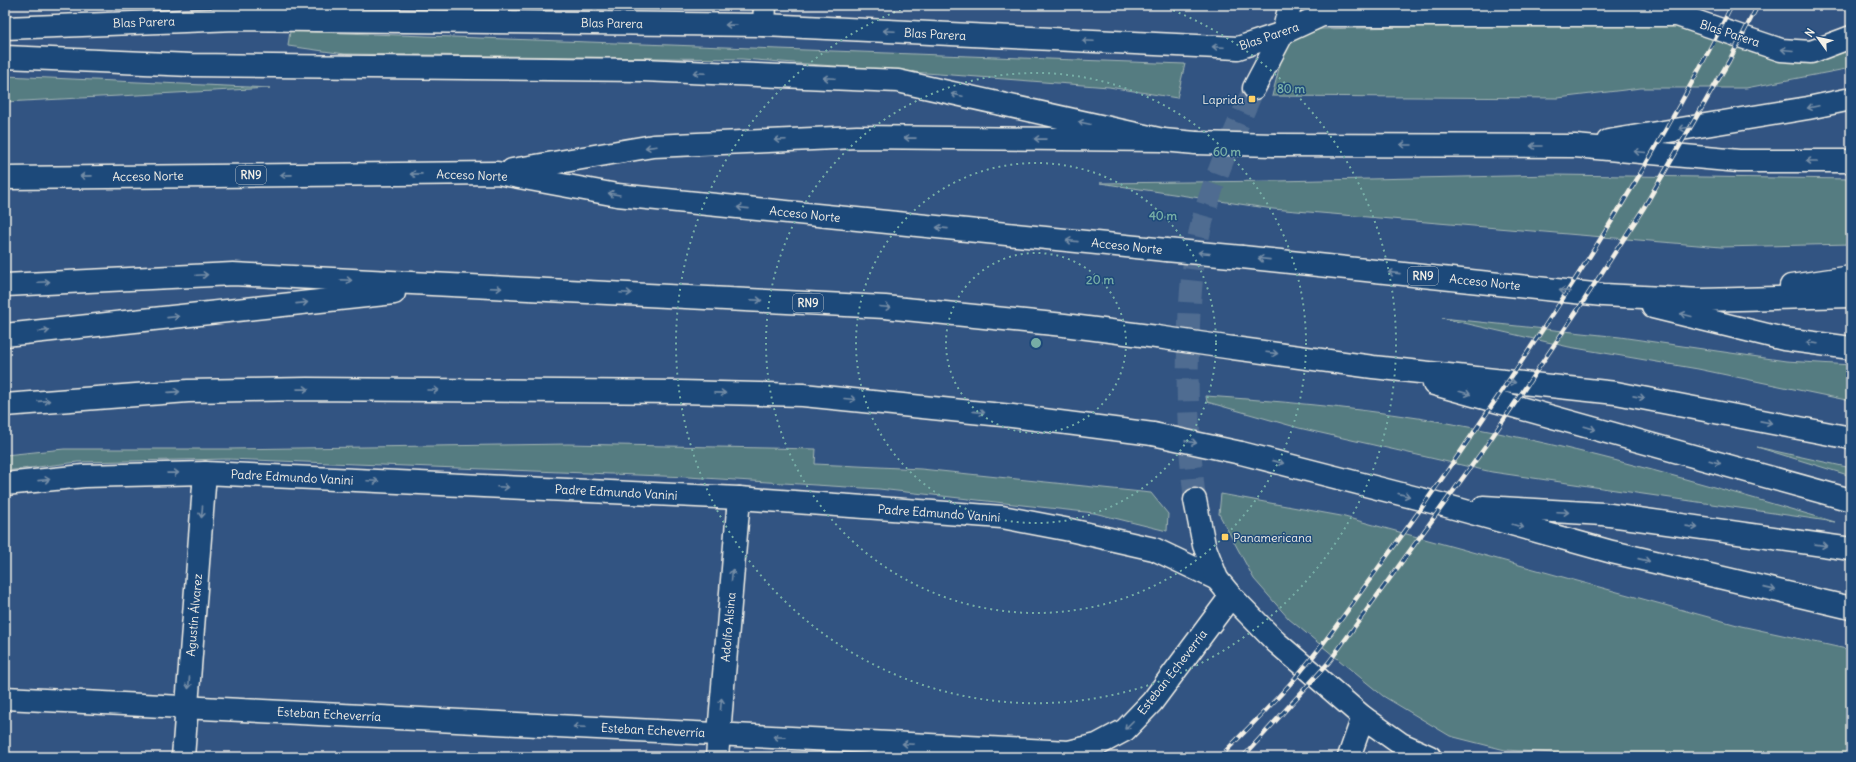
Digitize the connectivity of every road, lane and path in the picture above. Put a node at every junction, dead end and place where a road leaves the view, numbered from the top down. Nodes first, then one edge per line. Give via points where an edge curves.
1 (1290, 5) edge
2 (236, 12) edge
3 (764, 15) edge
4 (5, 28) edge
5 (1283, 33) junction
6 (1851, 37) edge
7 (5, 56) edge
8 (1254, 88) tunnel mouth
9 (1851, 99) edge
10 (1163, 140) junction
11 (1575, 146) junction
12 (1851, 161) edge
13 (497, 173) junction
14 (5, 178) edge
15 (1851, 277) edge
16 (5, 284) edge
17 (457, 286) junction
18 (1604, 295) junction
19 (1851, 296) edge
20 (1702, 300) junction
21 (5, 335) edge
22 (1851, 348) edge
23 (1374, 367) junction
24 (5, 405) edge
25 (1851, 438) edge
26 (205, 473) junction
27 (5, 484) edge
28 (738, 498) junction
29 (1195, 500) tunnel mouth
30 (1851, 500) edge
31 (1440, 504) junction
32 (1851, 549) edge
33 (1217, 579) junction
34 (1232, 596) junction
35 (1851, 608) edge
36 (5, 698) edge
37 (187, 707) junction
38 (1363, 717) junction
39 (719, 733) junction
40 (183, 757) edge
41 (717, 757) edge
42 (1349, 757) edge
43 (1430, 757) edge

1 - 5 main road
3 -> 2 main road, Blas Parera
2 - 4 main road, Blas Parera
5 -> 3 main road, Blas Parera via 1238,48
6 -> 5 main road, Blas Parera via 1811,52 1781,50 1677,15 1322,14
5 - 8 main road
10 -> 7 main road via 898,81 643,70 191,65
9 -> 11 main road
11 -> 10 main road, bridge via 1275,145
10 -> 13 main road via 857,137 653,146
12 -> 11 main road via 1739,161
13 -> 14 main road, Acceso Norte / RN9
18 -> 13 main road, Acceso Norte / RN9, bridge via 1242,256 617,195
15 - 20 main road
16 -> 17 main road, RN9 via 233,274
21 -> 17 main road
17 -> 23 main road, RN9, bridge via 885,307 1157,337
18 - 20 main road
22 -> 18 main road via 1784,340
19 - 20 main road
23 -> 25 main road via 1616,393
23 -> 30 main road
24 -> 31 main road, bridge via 188,391 306,389 803,395 1012,416 1153,434 1241,453
27 -> 26 main road, Padre Edmundo Vanini via 84,476
26 -> 28 main road, Padre Edmundo Vanini
26 -> 37 main road, Agustín Álvarez
28 - 33 main road, Padre Edmundo Vanini via 1002,517 1154,549
39 -> 28 main road, Adolfo Alsina
29 - 33 main road via 1204,545
31 -> 32 main road via 1603,514
31 -> 35 main road via 1612,552
33 - 34 main road
34 - 38 main road via 1276,642
34 -> 39 main road, Esteban Echeverría via 1152,702 1125,730 1097,745 1069,752 1037,752
36 - 37 main road, Esteban Echeverría
39 -> 37 main road, Esteban Echeverría
37 - 40 main road, Agustín Álvarez
38 - 42 main road
38 - 43 main road via 1401,744
39 - 41 main road, Adolfo Alsina

